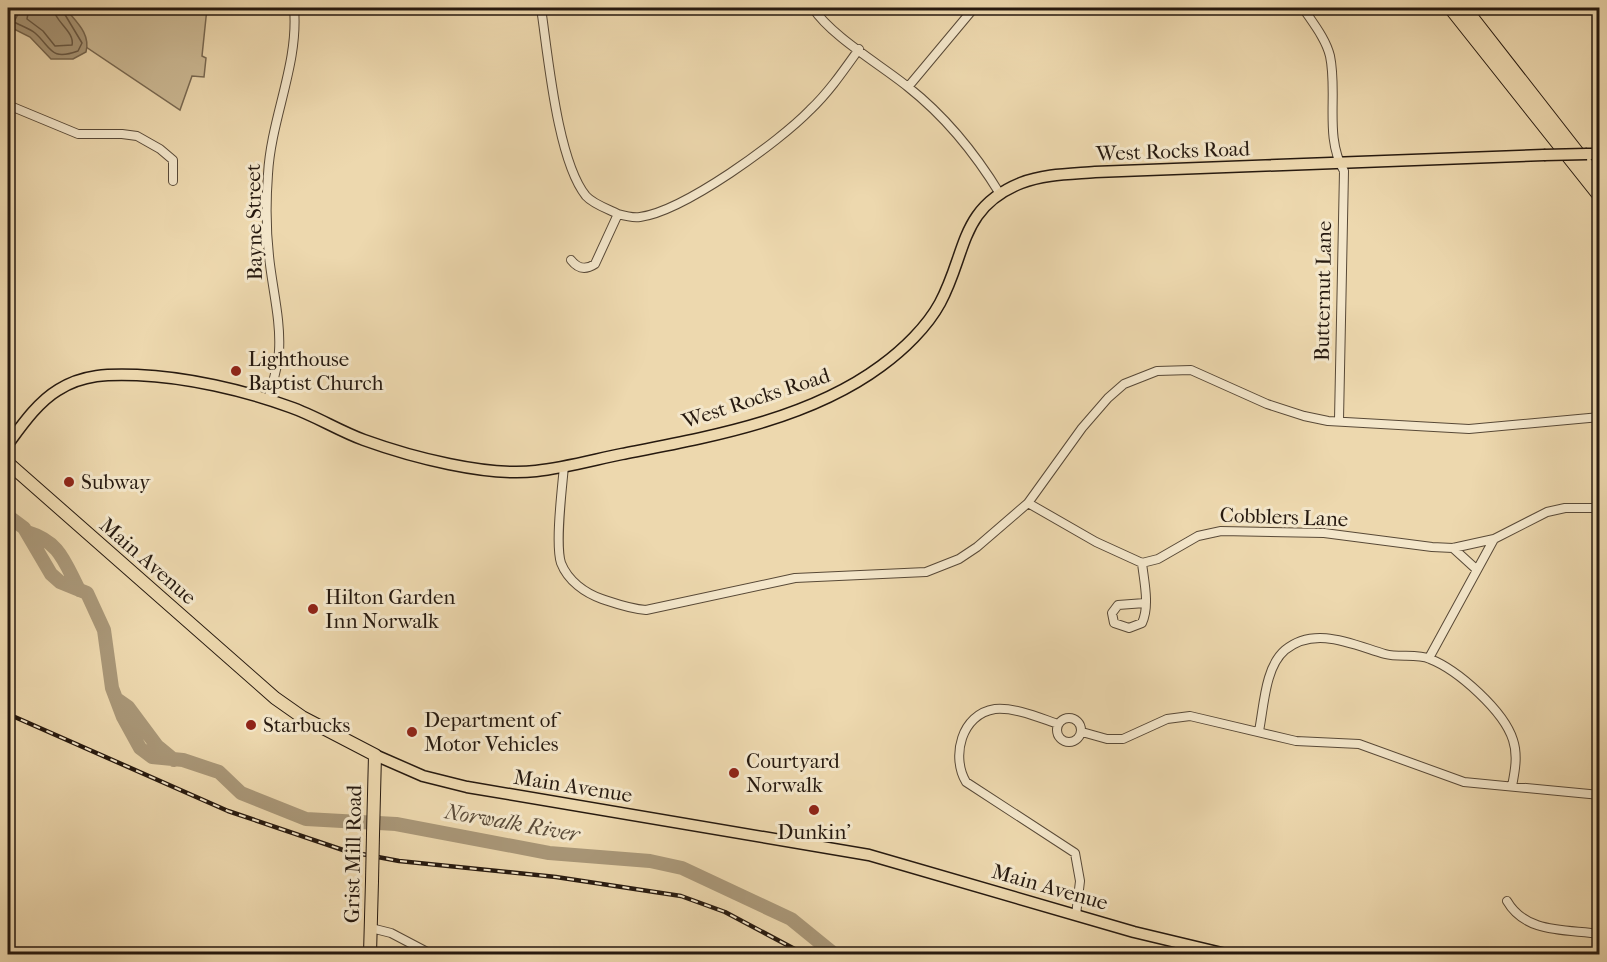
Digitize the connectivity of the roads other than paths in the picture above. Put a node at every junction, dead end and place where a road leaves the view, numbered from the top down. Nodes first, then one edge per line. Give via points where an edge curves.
1 (294, 8) edge
2 (541, 8) edge
3 (813, 8) edge
4 (974, 8) edge
5 (1303, 8) edge
6 (1450, 8) edge
7 (1465, 8) edge
8 (859, 49) junction
9 (908, 87) junction
10 (8, 105) edge
11 (1599, 154) edge
12 (1339, 164) junction
13 (1599, 181) edge
14 (173, 182) dead end
15 (1000, 194) junction
16 (1599, 197) edge
17 (618, 214) junction
18 (571, 260) dead end
19 (268, 400) junction
20 (1599, 417) edge
21 (1339, 420) junction
22 (8, 444) edge
23 (8, 463) edge
24 (564, 466) junction
25 (1028, 502) junction
26 (1599, 508) edge
27 (1494, 539) junction
28 (1453, 548) junction
29 (1142, 562) junction
30 (1476, 569) junction
31 (1145, 603) dead end
32 (1429, 658) junction
33 (1058, 724) junction
34 (1259, 731) junction
35 (1081, 734) junction
36 (375, 755) junction
37 (1512, 786) junction
38 (1599, 795) edge
39 (1507, 901) dead end
40 (1076, 915) junction
41 (371, 928) junction
42 (1599, 934) edge
43 (370, 954) edge
44 (431, 954) edge
45 (1226, 954) edge

1 - 19 street, Bayne Street via 289,72 272,136 268,175 268,243 279,342
2 - 17 street via 557,114 571,164 587,198
3 - 8 street
4 - 9 street
5 - 12 street, Butternut Lane via 1330,57 1335,154
6 - 16 highway
7 - 13 highway
8 - 9 street
8 - 17 street via 811,109 746,162 658,211 639,217
9 - 15 street via 969,146
10 - 14 street via 78,134 122,134 147,141 174,160
11 - 12 main road, West Rocks Road, bridge
12 - 15 main road, West Rocks Road via 1067,174 1032,180
12 - 21 street, Butternut Lane via 1344,171
15 - 24 main road, West Rocks Road via 970,224 941,302 929,320 884,364 848,388 764,420 696,439
17 - 18 street via 595,264 582,268
19 - 22 main road, West Rocks Road via 174,378 93,376 51,395
19 - 24 main road, West Rocks Road via 365,440 466,467 511,473
20 - 21 street via 1469,429
21 - 25 street via 1277,408 1191,370 1146,373 1124,384 1095,411
23 - 36 highway, Main Avenue via 275,698 302,717
24 - 25 street via 561,562 572,580 591,595 633,609 662,608 795,578 934,570 976,547
25 - 29 street via 1096,542
26 - 27 street, Cobblers Lane via 1547,512
27 - 28 street, Cobblers Lane
27 - 30 street
28 - 29 street, Cobblers Lane via 1324,533 1221,531 1198,536 1158,559
28 - 30 street
29 - 31 street
30 - 32 street
32 - 34 street via 1394,657 1324,638 1298,642 1280,656 1273,668
32 - 37 street via 1470,684 1507,727 1515,755
33 - 35 street via 1072,718 1080,723
33 - 35 street via 1057,732 1063,741 1071,742
33 - 40 street via 1006,710 987,711 964,734 958,762 966,782 1075,854 1080,881
34 - 35 street via 1190,716 1167,719 1123,739
34 - 37 street via 1296,741 1359,744 1449,778
36 - 40 main road, Main Avenue via 423,776 467,788 877,856
36 - 41 highway, Grist Mill Road, bridge
37 - 38 street
39 - 42 street via 1513,911 1536,926
40 - 45 main road, Main Avenue
41 - 43 highway, Grist Mill Road
41 - 44 street via 391,933

